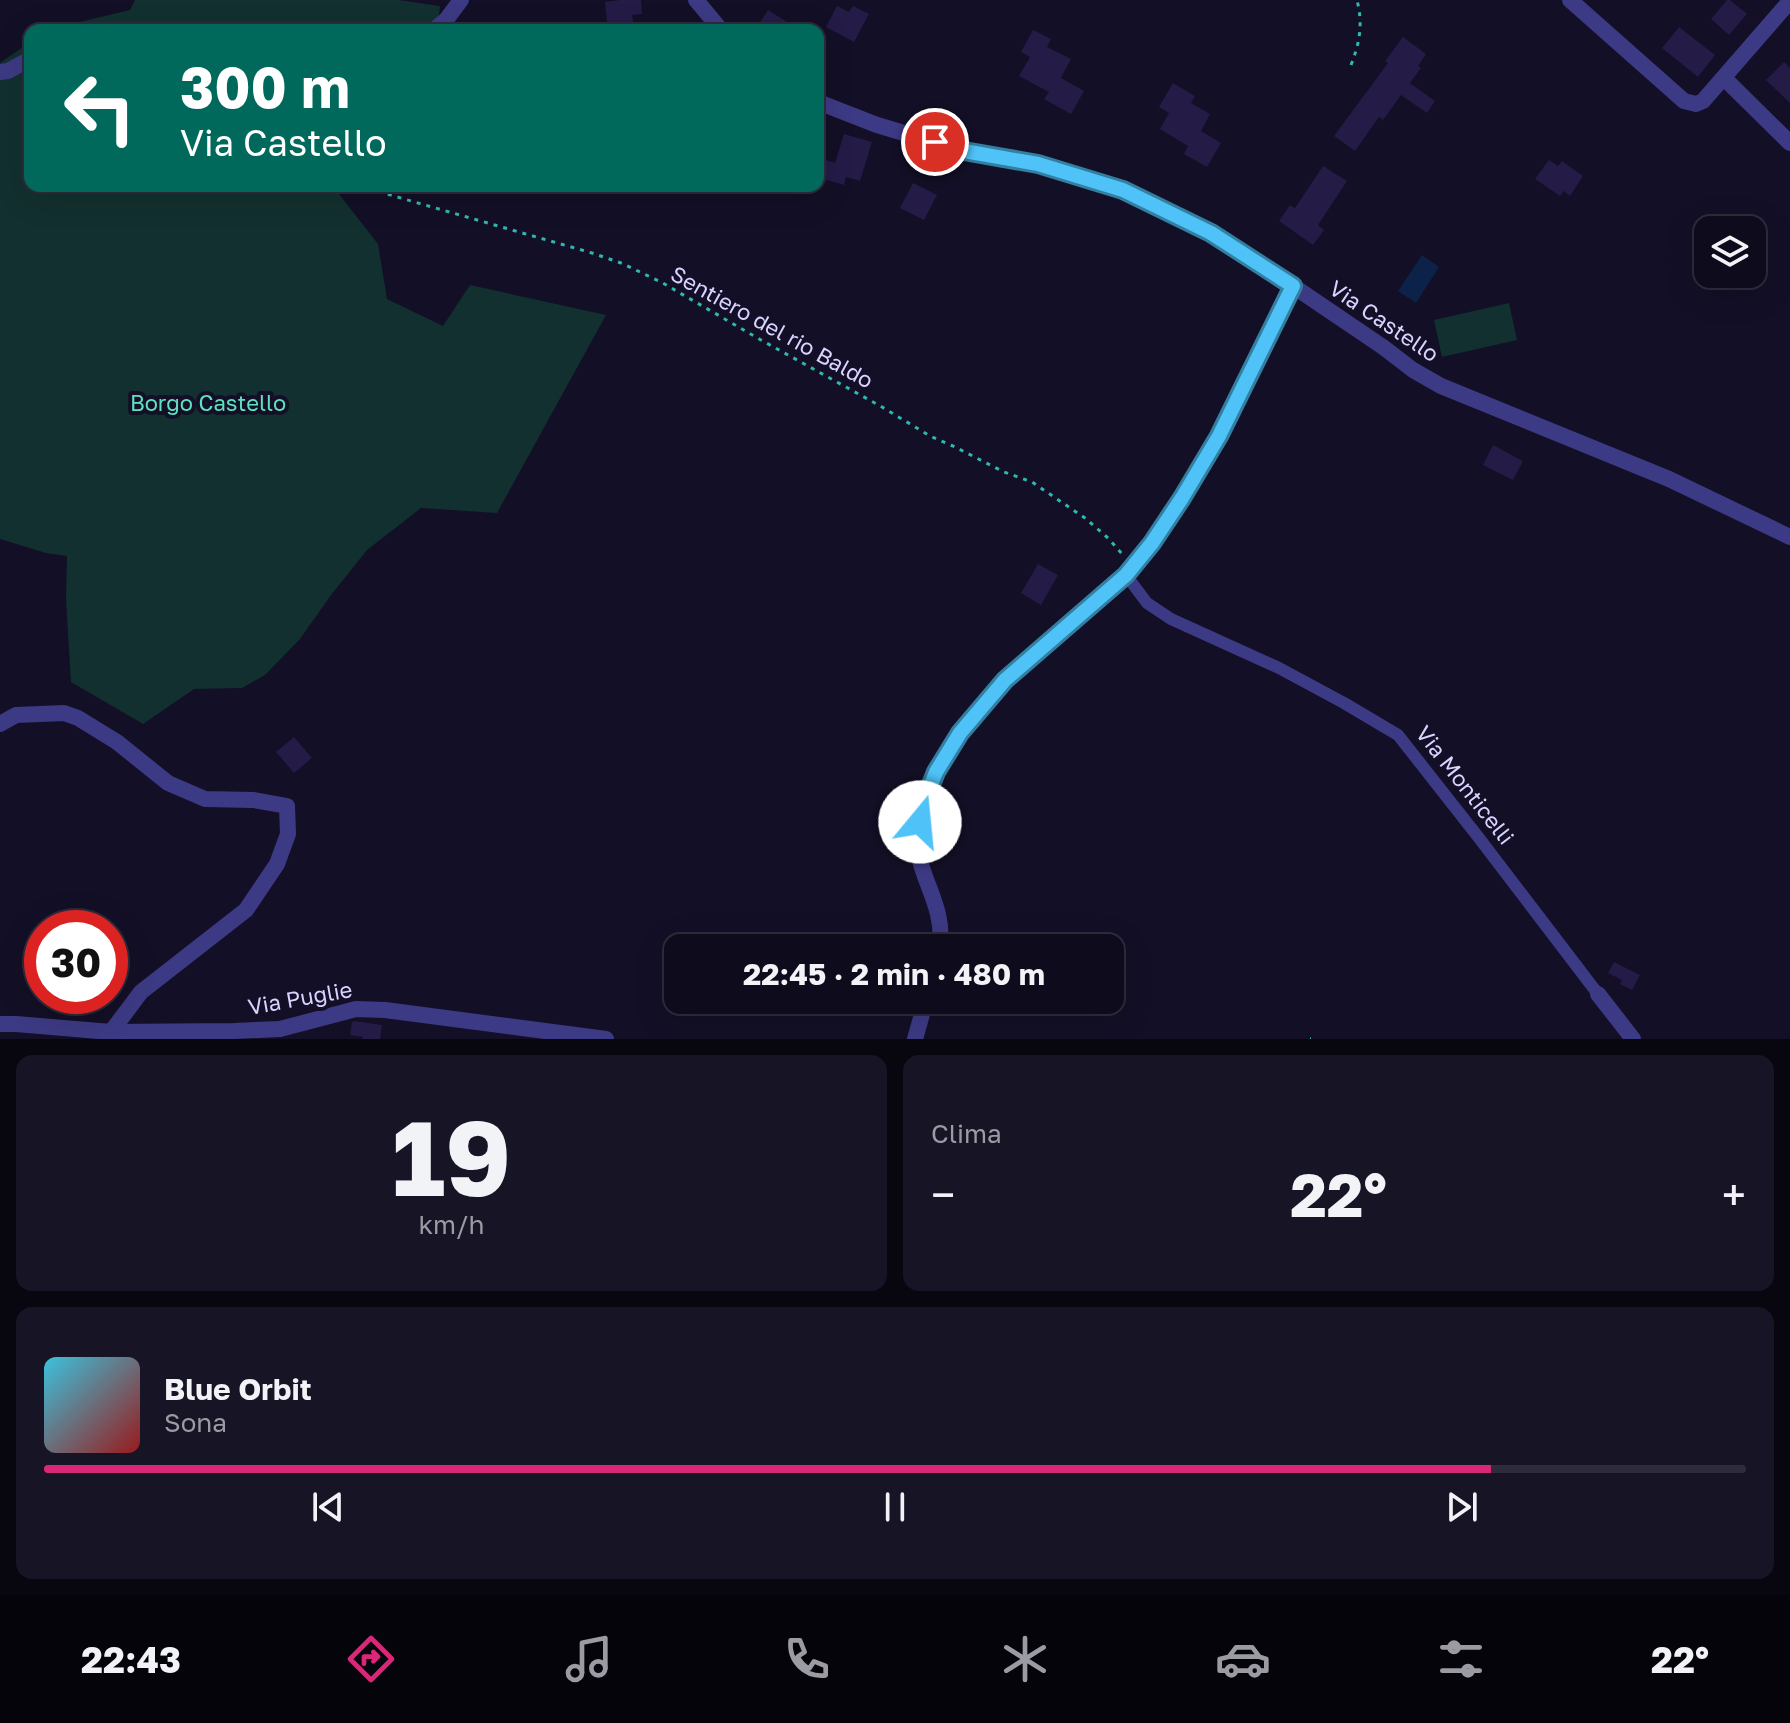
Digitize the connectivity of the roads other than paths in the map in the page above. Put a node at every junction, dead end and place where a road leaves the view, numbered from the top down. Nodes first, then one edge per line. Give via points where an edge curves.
1 (461, 0) edge
2 (696, 0) edge
3 (1570, 0) edge
4 (1790, 1) edge
5 (441, 24) edge
6 (716, 24) edge
7 (24, 62) edge
8 (0, 72) edge
9 (1724, 78) junction
10 (824, 104) edge
11 (1790, 143) edge
12 (1293, 286) junction
13 (1790, 537) edge
14 (1129, 571) junction
15 (0, 724) edge
16 (941, 934) edge
17 (1598, 994) joint
18 (922, 1014) edge
19 (0, 1024) edge
20 (111, 1032) junction
21 (606, 1039) edge
22 (915, 1039) edge
23 (1633, 1039) edge

1 - 5 street
2 - 6 street
3 - 9 street via 1684,101 1703,101
4 - 9 street
7 - 8 street
9 - 11 street
10 - 12 street, Via Castello via 964,151 1038,164 1123,190 1211,233
12 - 13 street, Via Castello via 1441,386 1669,479
12 - 14 street via 1219,436
14 - 16 street via 1005,680 960,733 936,772 917,841
14 - 17 street, Via Monticelli via 1147,603 1171,619 1279,668 1398,735
15 - 20 street via 16,715 64,713 117,742 168,783 205,799 287,806 288,834 277,864 246,910 141,992
17 - 23 street, Via Monticelli
18 - 22 street
19 - 20 street, Via Puglie
20 - 21 street, Via Puglie via 280,1029 356,1009

